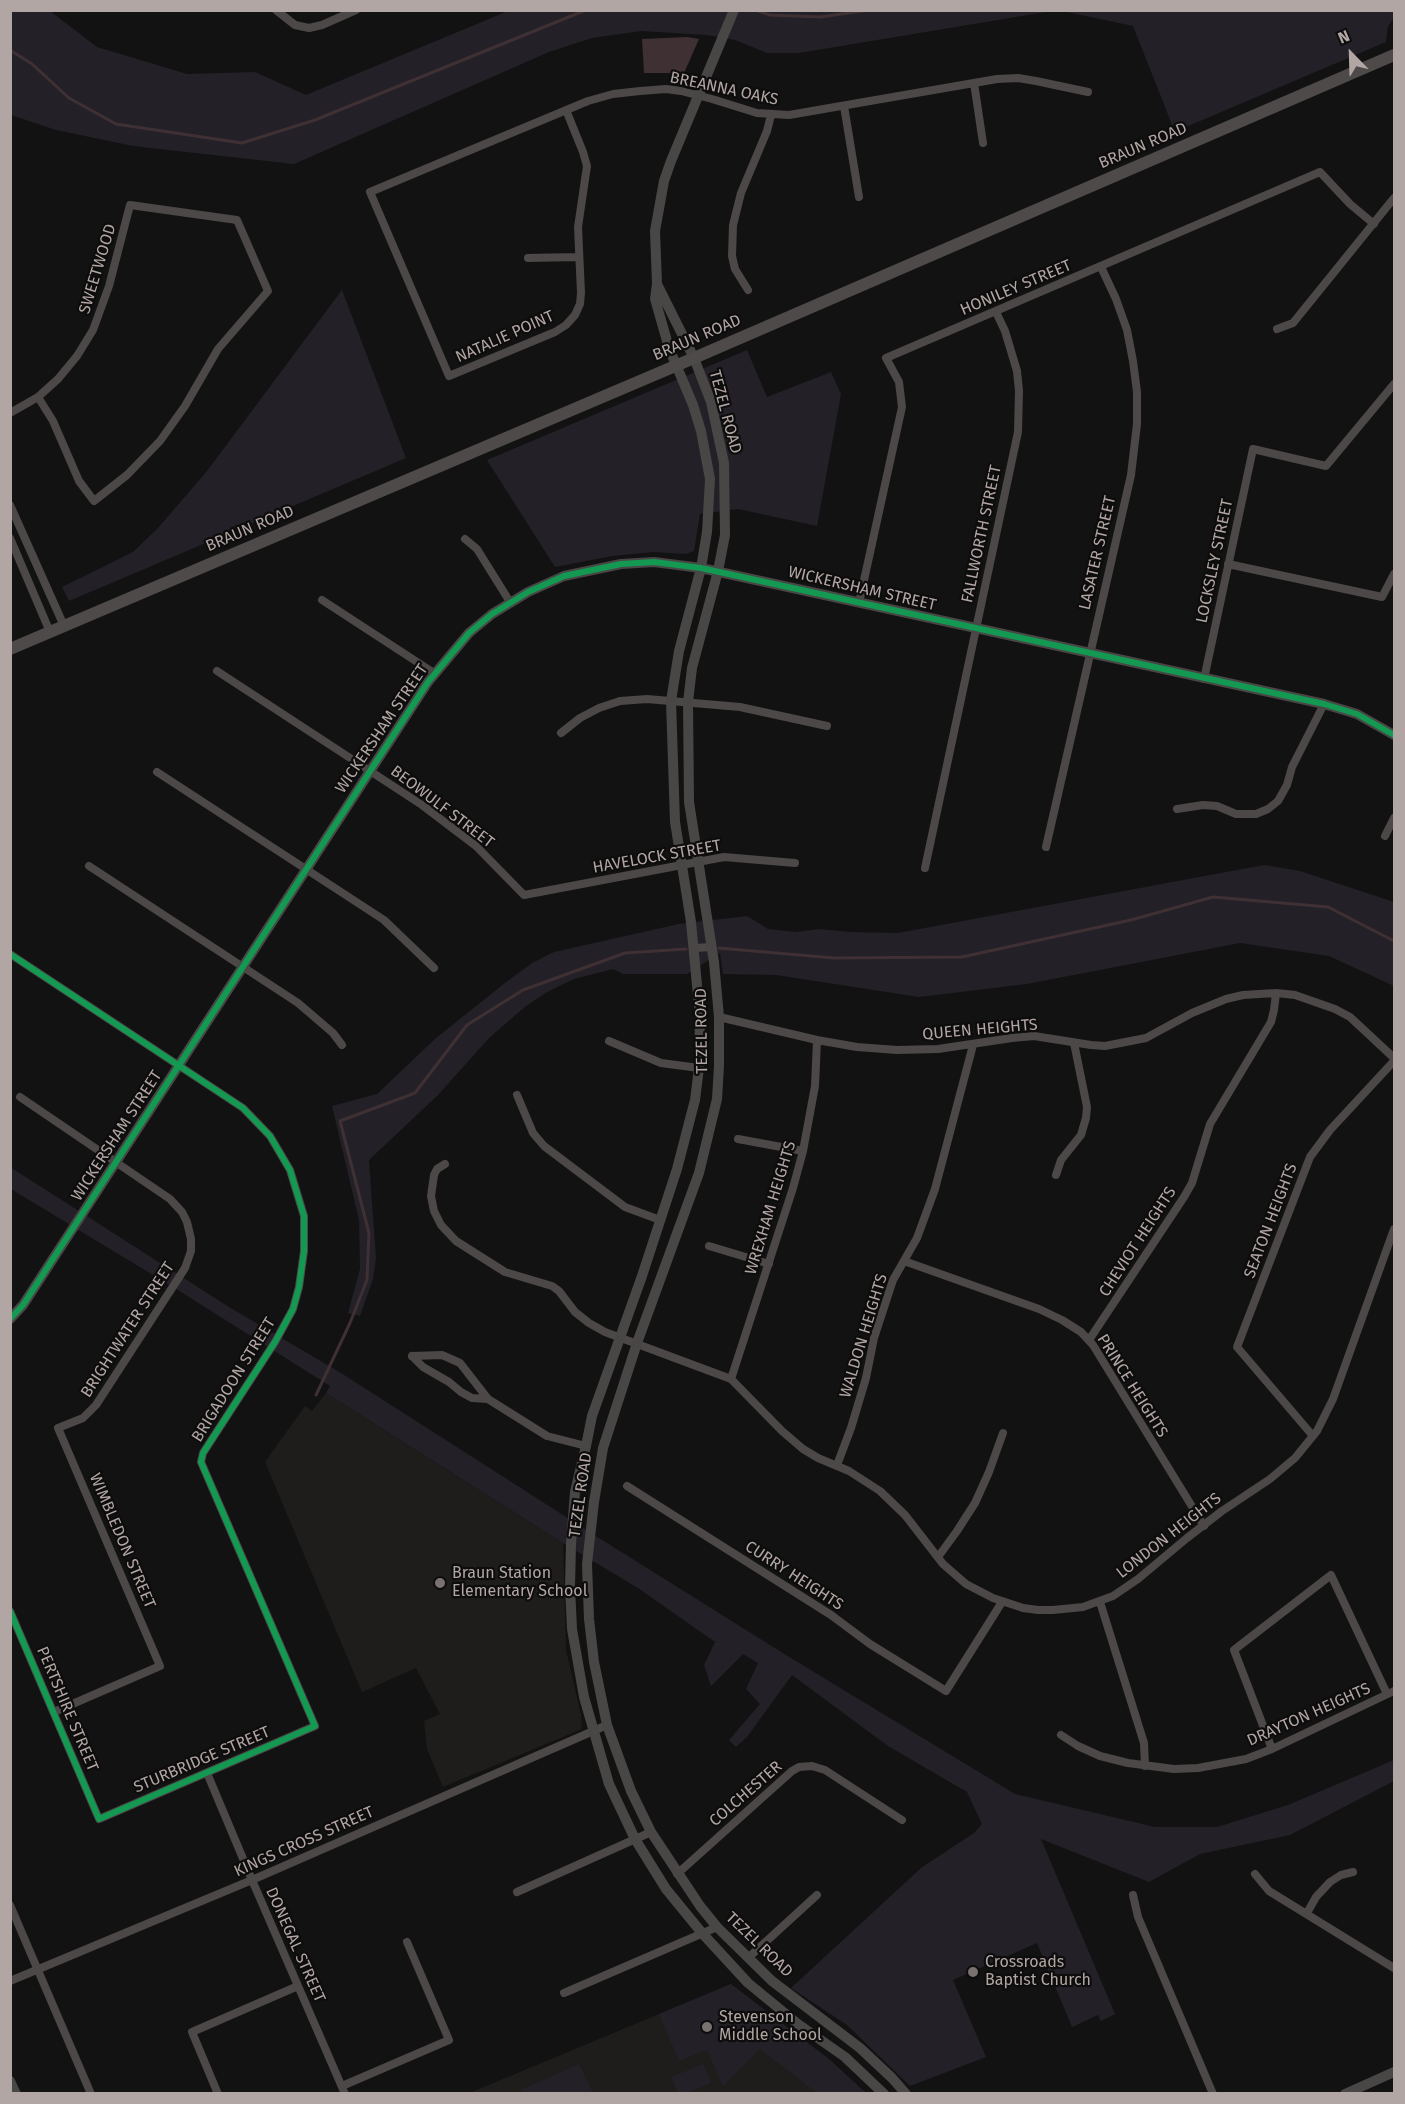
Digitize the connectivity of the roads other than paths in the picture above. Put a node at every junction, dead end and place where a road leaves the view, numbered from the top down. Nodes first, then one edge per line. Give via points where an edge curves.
1 (276, 10) edge
2 (356, 10) edge
3 (734, 10) edge
4 (1395, 55) edge
5 (974, 83) junction
6 (1088, 92) dead end
7 (697, 95) junction
8 (844, 106) junction
9 (566, 111) junction
10 (771, 115) junction
11 (983, 143) dead end
12 (859, 197) dead end
13 (1395, 198) edge
14 (1374, 224) junction
15 (579, 257) junction
16 (528, 258) dead end
17 (1101, 267) junction
18 (657, 284) junction
19 (748, 290) dead end
20 (996, 312) junction
21 (1277, 329) dead end
22 (694, 358) junction
23 (677, 365) junction
24 (449, 376) joint
25 (1395, 384) edge
26 (38, 397) junction
27 (10, 413) edge
28 (10, 505) edge
29 (25, 538) junction
30 (465, 539) dead end
31 (11, 542) edge
32 (1228, 564) junction
33 (701, 568) junction
34 (718, 571) junction
35 (1395, 574) edge
36 (322, 600) dead end
37 (510, 602) junction
38 (859, 603) junction
39 (64, 626) junction
40 (975, 629) junction
41 (50, 632) junction
42 (10, 649) edge
43 (1089, 654) junction
44 (217, 671) dead end
45 (434, 673) junction
46 (1204, 679) junction
47 (671, 701) junction
48 (688, 702) junction
49 (1324, 704) junction
50 (827, 726) dead end
51 (561, 733) dead end
52 (1395, 735) edge
53 (369, 771) junction
54 (157, 772) dead end
55 (1177, 809) dead end
56 (1395, 818) edge
57 (1385, 836) dead end
58 (1046, 847) dead end
59 (698, 863) junction
60 (795, 863) dead end
61 (89, 866) dead end
62 (682, 866) junction
63 (306, 868) junction
64 (925, 868) dead end
65 (524, 895) joint
66 (712, 947) junction
67 (693, 948) junction
68 (10, 954) edge
69 (242, 966) junction
70 (434, 968) dead end
71 (1276, 993) junction
72 (719, 1017) junction
73 (817, 1040) junction
74 (609, 1041) dead end
75 (1074, 1043) junction
76 (342, 1045) dead end
77 (973, 1045) junction
78 (1395, 1059) edge
79 (179, 1064) junction
80 (699, 1068) junction
81 (517, 1095) dead end
82 (20, 1097) dead end
83 (738, 1139) dead end
84 (803, 1151) junction
85 (116, 1163) junction
86 (445, 1164) dead end
87 (1056, 1175) dead end
88 (660, 1220) junction
89 (1395, 1229) edge
90 (709, 1246) dead end
91 (904, 1261) junction
92 (769, 1264) junction
93 (10, 1319) edge
94 (621, 1337) junction
95 (1089, 1341) junction
96 (638, 1342) junction
97 (731, 1379) junction
98 (488, 1399) junction
99 (58, 1428) joint
100 (1003, 1433) dead end
101 (1313, 1436) junction
102 (586, 1446) junction
103 (837, 1465) junction
104 (627, 1486) dead end
105 (1204, 1526) junction
106 (938, 1557) junction
107 (1002, 1602) junction
108 (1100, 1602) junction
109 (10, 1611) edge
110 (1391, 1693) edge
111 (54, 1712) junction
112 (608, 1725) junction
113 (315, 1726) joint
114 (593, 1731) junction
115 (1062, 1735) dead end
116 (1272, 1749) junction
117 (1145, 1766) junction
118 (207, 1773) junction
119 (99, 1819) joint
120 (902, 1820) dead end
121 (651, 1832) junction
122 (635, 1839) junction
123 (1353, 1872) dead end
124 (677, 1874) junction
125 (1254, 1874) dead end
126 (252, 1880) junction
127 (517, 1892) dead end
128 (817, 1895) dead end
129 (1133, 1895) dead end
130 (10, 1905) edge
131 (1307, 1913) junction
132 (717, 1927) junction
133 (702, 1933) junction
134 (407, 1942) dead end
135 (748, 1958) junction
136 (1395, 1968) edge
137 (38, 1971) junction
138 (10, 1981) edge
139 (298, 1986) junction
140 (564, 1993) dead end
141 (1395, 2072) edge
142 (10, 2080) edge
143 (343, 2090) edge
144 (16, 2094) edge
145 (91, 2094) edge
146 (218, 2094) edge
147 (884, 2094) edge
148 (906, 2094) edge
149 (1213, 2094) edge
150 (1345, 2094) edge

1 - 2 street via 295,26 309,28
3 - 7 main road, TEZEL ROAD
4 - 22 main road, BRAUN ROAD
5 - 6 street, BREANNA OAKS via 1018,78
5 - 8 street, BREANNA OAKS
5 - 11 street
7 - 9 street, BREANNA OAKS via 666,89 640,90 588,101
7 - 10 street, BREANNA OAKS
7 - 18 main road, TEZEL ROAD via 660,198 655,231
8 - 10 street, BREANNA OAKS
8 - 12 street
9 - 15 street, NATALIE POINT via 586,166 578,226
9 - 24 street, BREANNA OAKS via 370,192
10 - 19 street via 733,225 735,269
13 - 14 street
14 - 17 street, HONILEY STREET via 1320,172
14 - 21 street via 1293,323
15 - 16 street
15 - 24 street, NATALIE POINT via 580,304 566,325
17 - 20 street, HONILEY STREET
17 - 43 street, LASATER STREET via 1129,341 1137,392 1137,424 1131,475
18 - 22 main road, TEZEL ROAD
18 - 23 main road, TEZEL ROAD via 655,299 660,321
20 - 38 street, HONILEY STREET via 886,358 898,382 902,407
20 - 40 street, FALLWORTH STREET via 1014,360 1020,412
22 - 23 main road, BRAUN ROAD
22 - 34 main road, TEZEL ROAD via 711,402 724,463 725,535
23 - 33 main road, TEZEL ROAD via 701,431 710,479
23 - 39 main road, BRAUN ROAD
25 - 32 street, LOCKSLEY STREET via 1326,466 1253,449
26 - 26 street, SWEETWOOD via 68,367 93,330 130,205 237,220 268,291 227,337 160,441 94,501 79,481
26 - 27 street, SWEETWOOD
28 - 29 street
29 - 31 street
29 - 39 street
30 - 37 street via 477,549
31 - 41 street
32 - 35 street via 1382,597
32 - 46 street, LOCKSLEY STREET
33 - 34 main road, WICKERSHAM STREET
33 - 37 main road, WICKERSHAM STREET via 654,562 594,568 564,576
33 - 47 main road, TEZEL ROAD via 679,651
34 - 38 main road, WICKERSHAM STREET
34 - 48 main road, TEZEL ROAD via 692,668
36 - 45 street
37 - 45 main road, WICKERSHAM STREET via 469,633
38 - 40 main road, WICKERSHAM STREET
39 - 41 main road, BRAUN ROAD
40 - 43 main road, WICKERSHAM STREET
40 - 64 street, FALLWORTH STREET
41 - 42 main road, BRAUN ROAD
43 - 46 main road, WICKERSHAM STREET
43 - 58 street, LASATER STREET
44 - 53 street, BEOWULF STREET
45 - 53 main road, WICKERSHAM STREET
46 - 49 main road, WICKERSHAM STREET
47 - 48 street
47 - 51 street via 620,701 589,713
47 - 62 main road, TEZEL ROAD via 673,797
48 - 50 street via 740,707
48 - 59 main road, TEZEL ROAD via 689,802
49 - 52 main road, WICKERSHAM STREET via 1357,714
49 - 55 street via 1287,785 1268,809 1256,814 1236,814 1217,806
53 - 63 main road, WICKERSHAM STREET
53 - 65 street, BEOWULF STREET via 476,846
54 - 63 street
56 - 57 street
59 - 60 street, HAVELOCK STREET via 734,857
59 - 62 street, HAVELOCK STREET
59 - 66 main road, TEZEL ROAD
61 - 69 street
62 - 65 street, HAVELOCK STREET
62 - 67 main road, TEZEL ROAD
63 - 69 main road, WICKERSHAM STREET
63 - 70 street via 384,920
66 - 67 street
66 - 72 main road, TEZEL ROAD
67 - 80 main road, TEZEL ROAD via 700,1017
68 - 79 street, BRIGADOON STREET
69 - 76 street via 315,1016
69 - 79 main road, WICKERSHAM STREET
71 - 75 street, QUEEN HEIGHTS via 1226,999 1159,1033 1132,1042 1105,1046
71 - 78 street, QUEEN HEIGHTS via 1295,995 1350,1017
71 - 95 street, CHEVIOT HEIGHTS via 1271,1022 1210,1124 1188,1190
72 - 73 street, QUEEN HEIGHTS
72 - 96 main road, TEZEL ROAD via 717,1099 708,1137 699,1173
73 - 77 street, QUEEN HEIGHTS via 897,1050
73 - 84 street, WREXHAM HEIGHTS via 815,1086
74 - 80 street via 661,1062
75 - 77 street, QUEEN HEIGHTS via 1034,1036
75 - 87 street via 1086,1118 1081,1134 1061,1160
77 - 91 street, WALDON HEIGHTS via 935,1189
78 - 101 street, SEATON HEIGHTS via 1310,1157 1237,1347
79 - 85 main road, WICKERSHAM STREET
79 - 113 street, BRIGADOON STREET via 243,1108 270,1136 290,1170 304,1216 303,1269 293,1309 201,1462
80 - 88 main road, TEZEL ROAD via 695,1100
81 - 88 street via 533,1132 544,1146 625,1208
82 - 85 street, BRIGHTWATER STREET
83 - 84 street
84 - 92 street, WREXHAM HEIGHTS
85 - 93 main road, WICKERSHAM STREET
85 - 99 street, BRIGHTWATER STREET via 174,1203 187,1222 191,1251 185,1268 96,1405 83,1418
86 - 94 street, LONDON HEIGHTS via 434,1174 431,1196 434,1211 447,1233 505,1272 552,1286 589,1323
88 - 94 main road, TEZEL ROAD
89 - 101 street, LONDON HEIGHTS via 1333,1399
90 - 92 street
91 - 95 street, PRINCE HEIGHTS via 1039,1309 1074,1327
91 - 103 street, WALDON HEIGHTS via 893,1280
92 - 97 street, WREXHAM HEIGHTS
94 - 96 street, LONDON HEIGHTS
94 - 102 main road, TEZEL ROAD via 592,1416
95 - 105 street, PRINCE HEIGHTS
96 - 97 street, LONDON HEIGHTS
96 - 112 main road, TEZEL ROAD via 603,1448 587,1564 594,1662
97 - 103 street, LONDON HEIGHTS via 803,1449
98 - 98 street via 460,1363 442,1355 412,1356 461,1392 472,1398
98 - 102 street via 547,1436
99 - 111 street, WIMBLEDON STREET via 160,1666
100 - 106 street via 975,1503
101 - 105 street, LONDON HEIGHTS via 1283,1469
102 - 114 main road, TEZEL ROAD via 575,1492 570,1587 577,1661
103 - 106 street, LONDON HEIGHTS via 886,1496
104 - 107 street, CURRY HEIGHTS via 946,1691
105 - 108 street, LONDON HEIGHTS via 1138,1580
106 - 107 street, LONDON HEIGHTS via 966,1584
107 - 108 street, LONDON HEIGHTS via 1053,1610
108 - 117 street via 1144,1743
109 - 111 street, PERTSHIRE STREET
110 - 116 street, DRAYTON HEIGHTS
110 - 116 street via 1331,1575 1234,1650
111 - 119 street, PERTSHIRE STREET
112 - 114 street, KINGS CROSS STREET
112 - 121 main road, TEZEL ROAD via 623,1772
113 - 118 street, STURBRIDGE STREET
114 - 122 main road, TEZEL ROAD via 609,1784
114 - 126 street, KINGS CROSS STREET
115 - 117 street, DRAYTON HEIGHTS via 1100,1756
116 - 117 street, DRAYTON HEIGHTS via 1246,1759 1198,1768
118 - 119 street, STURBRIDGE STREET
118 - 126 street, DONEGAL STREET
120 - 124 street, COLCHESTER via 825,1770 799,1767
121 - 122 street
121 - 124 main road, TEZEL ROAD
122 - 127 street
122 - 133 main road, TEZEL ROAD via 666,1889
123 - 131 street via 1330,1882
124 - 132 main road, TEZEL ROAD
125 - 131 street via 1269,1891
126 - 137 street, KINGS CROSS STREET
126 - 139 street, DONEGAL STREET
128 - 135 street
129 - 149 street via 1138,1917
130 - 137 street
131 - 136 street
132 - 133 street
132 - 135 main road, TEZEL ROAD
133 - 140 street
133 - 147 main road, TEZEL ROAD via 748,1983 845,2057
134 - 143 street via 449,2040
135 - 148 main road, TEZEL ROAD via 785,1992 860,2048
137 - 138 street, KINGS CROSS STREET
137 - 145 street
139 - 143 street, DONEGAL STREET
139 - 146 street via 192,2032
141 - 150 main road
142 - 144 main road

